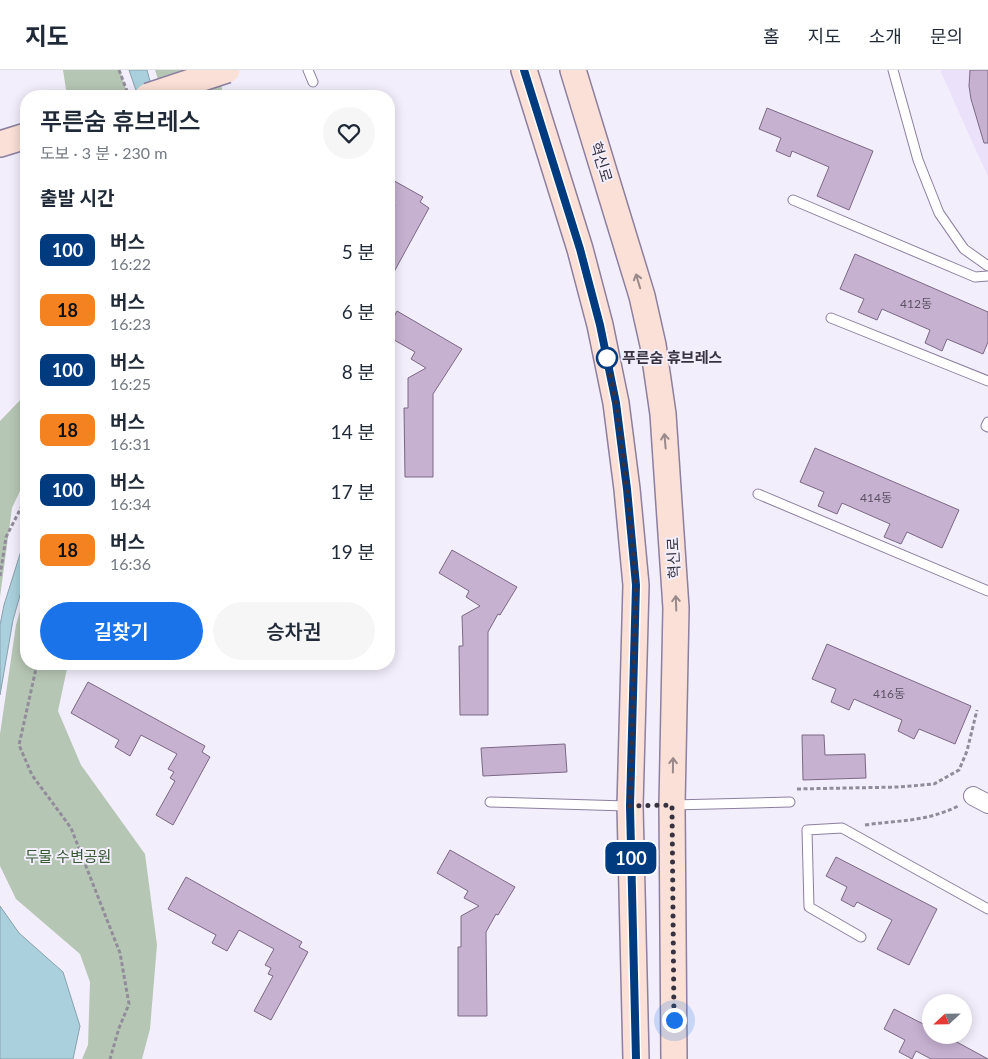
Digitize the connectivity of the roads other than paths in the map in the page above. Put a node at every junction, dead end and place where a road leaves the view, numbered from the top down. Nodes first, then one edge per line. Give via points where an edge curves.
1 (227, 70) edge
2 (308, 70) edge
3 (524, 70) edge
4 (573, 70) edge
5 (892, 70) edge
6 (313, 82) dead end
7 (166, 90) edge
8 (20, 138) edge
9 (0, 144) edge
10 (793, 200) dead end
11 (988, 266) edge
12 (988, 276) edge
13 (831, 318) dead end
14 (988, 381) edge
15 (988, 422) edge
16 (988, 427) edge
17 (758, 494) dead end
18 (988, 591) edge
19 (490, 802) dead end
20 (790, 802) dead end
21 (672, 805) junction
22 (630, 806) junction
23 (988, 909) edge
24 (861, 936) dead end
25 (636, 1059) edge
26 (674, 1059) edge

1 - 7 street, bridge
2 - 6 lane
3 - 22 street via 580,249 616,403 636,585
21 -> 4 street, 혁신로 via 676,608 663,414 642,296
5 - 11 lane via 918,160 939,213 964,249
8 - 9 street
10 - 12 lane via 976,277
13 - 14 lane
15 - 16 lane
17 - 18 lane
19 - 22 lane
20 - 21 lane
21 - 22 street
21 - 26 street, 혁신로
22 - 25 street
23 - 24 lane via 842,828 807,830 809,907

